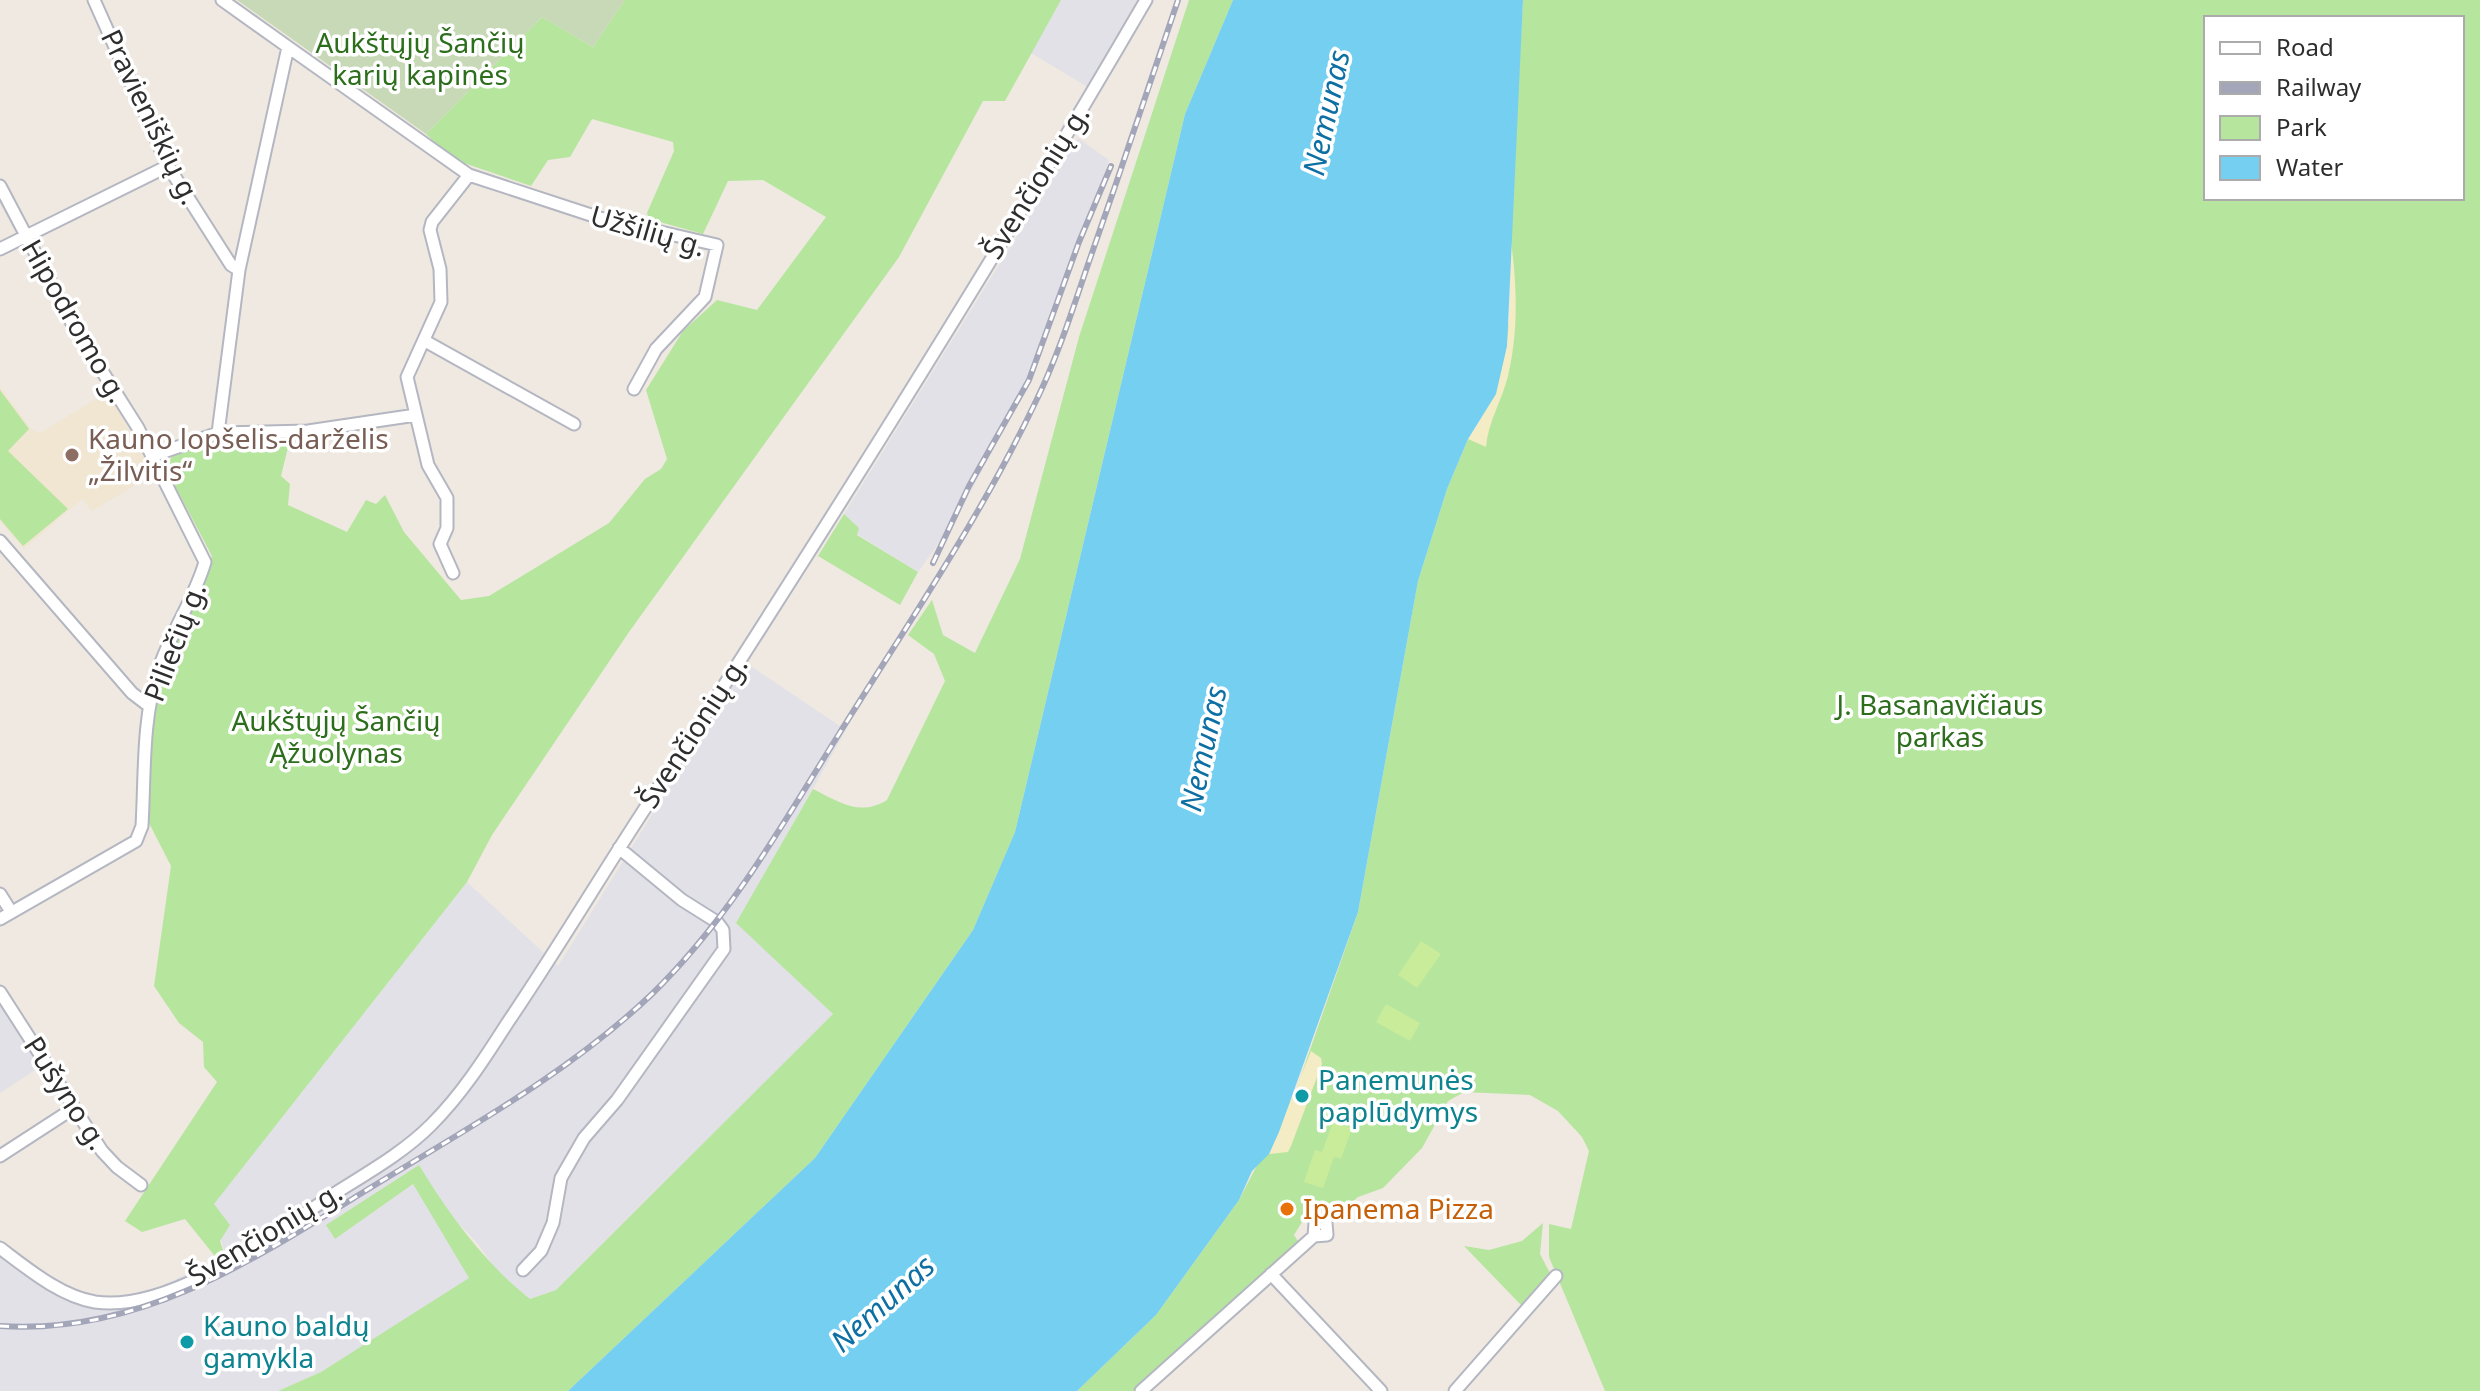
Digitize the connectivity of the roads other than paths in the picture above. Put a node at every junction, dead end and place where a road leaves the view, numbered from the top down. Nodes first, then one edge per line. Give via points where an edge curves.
1 (94, 0) edge
2 (222, 0) edge
3 (1146, 0) edge
4 (288, 47) junction
5 (168, 166) junction
6 (469, 175) junction
7 (0, 186) edge
8 (25, 238) junction
9 (0, 249) edge
10 (239, 270) junction
11 (425, 341) junction
12 (634, 389) dead end
13 (416, 415) junction
14 (574, 424) dead end
15 (218, 433) junction
16 (152, 456) junction
17 (0, 541) edge
18 (453, 573) dead end
19 (149, 706) junction
20 (619, 848) junction
21 (0, 894) edge
22 (10, 910) junction
23 (0, 919) edge
24 (0, 992) edge
25 (74, 1108) junction
26 (0, 1156) edge
27 (141, 1185) dead end
28 (1314, 1236) dead end
29 (0, 1248) edge
30 (523, 1270) dead end
31 (1271, 1274) junction
32 (1556, 1276) dead end
33 (1141, 1391) edge
34 (1381, 1391) edge
35 (1455, 1391) edge

1 - 5 street, Pravieniškių g.
2 - 4 street
3 - 20 street, Švenčionių g. via 865,462
4 - 6 street, Užšilių g.
4 - 10 street
5 - 8 street
5 - 10 street, Pravieniškių g.
6 - 11 street via 430,230 442,289
6 - 12 street, Užšilių g. via 622,224 717,245 705,297 656,349
7 - 8 street, Hipodromo g.
8 - 9 street
8 - 16 street, Hipodromo g.
10 - 15 street
11 - 13 street via 407,377
11 - 14 street
13 - 15 street via 308,431
13 - 18 street via 428,465 447,498 447,528 440,544
15 - 16 street
16 - 19 street, Piliečių g. via 205,562 159,669
17 - 19 street
19 - 22 street, Piliečių g. via 142,826 136,841
20 - 29 street, Švenčionių g. via 473,1074 427,1130 268,1239 195,1279 136,1300 93,1302 56,1287
20 - 30 street via 717,922 724,949 584,1138 561,1178 553,1223 541,1251
21 - 22 street
22 - 23 street, Piliečių g.
24 - 25 street, Pušyno g.
25 - 26 street
25 - 27 street, Pušyno g. via 112,1163
28 - 31 street
31 - 33 street
31 - 34 street
32 - 35 street

